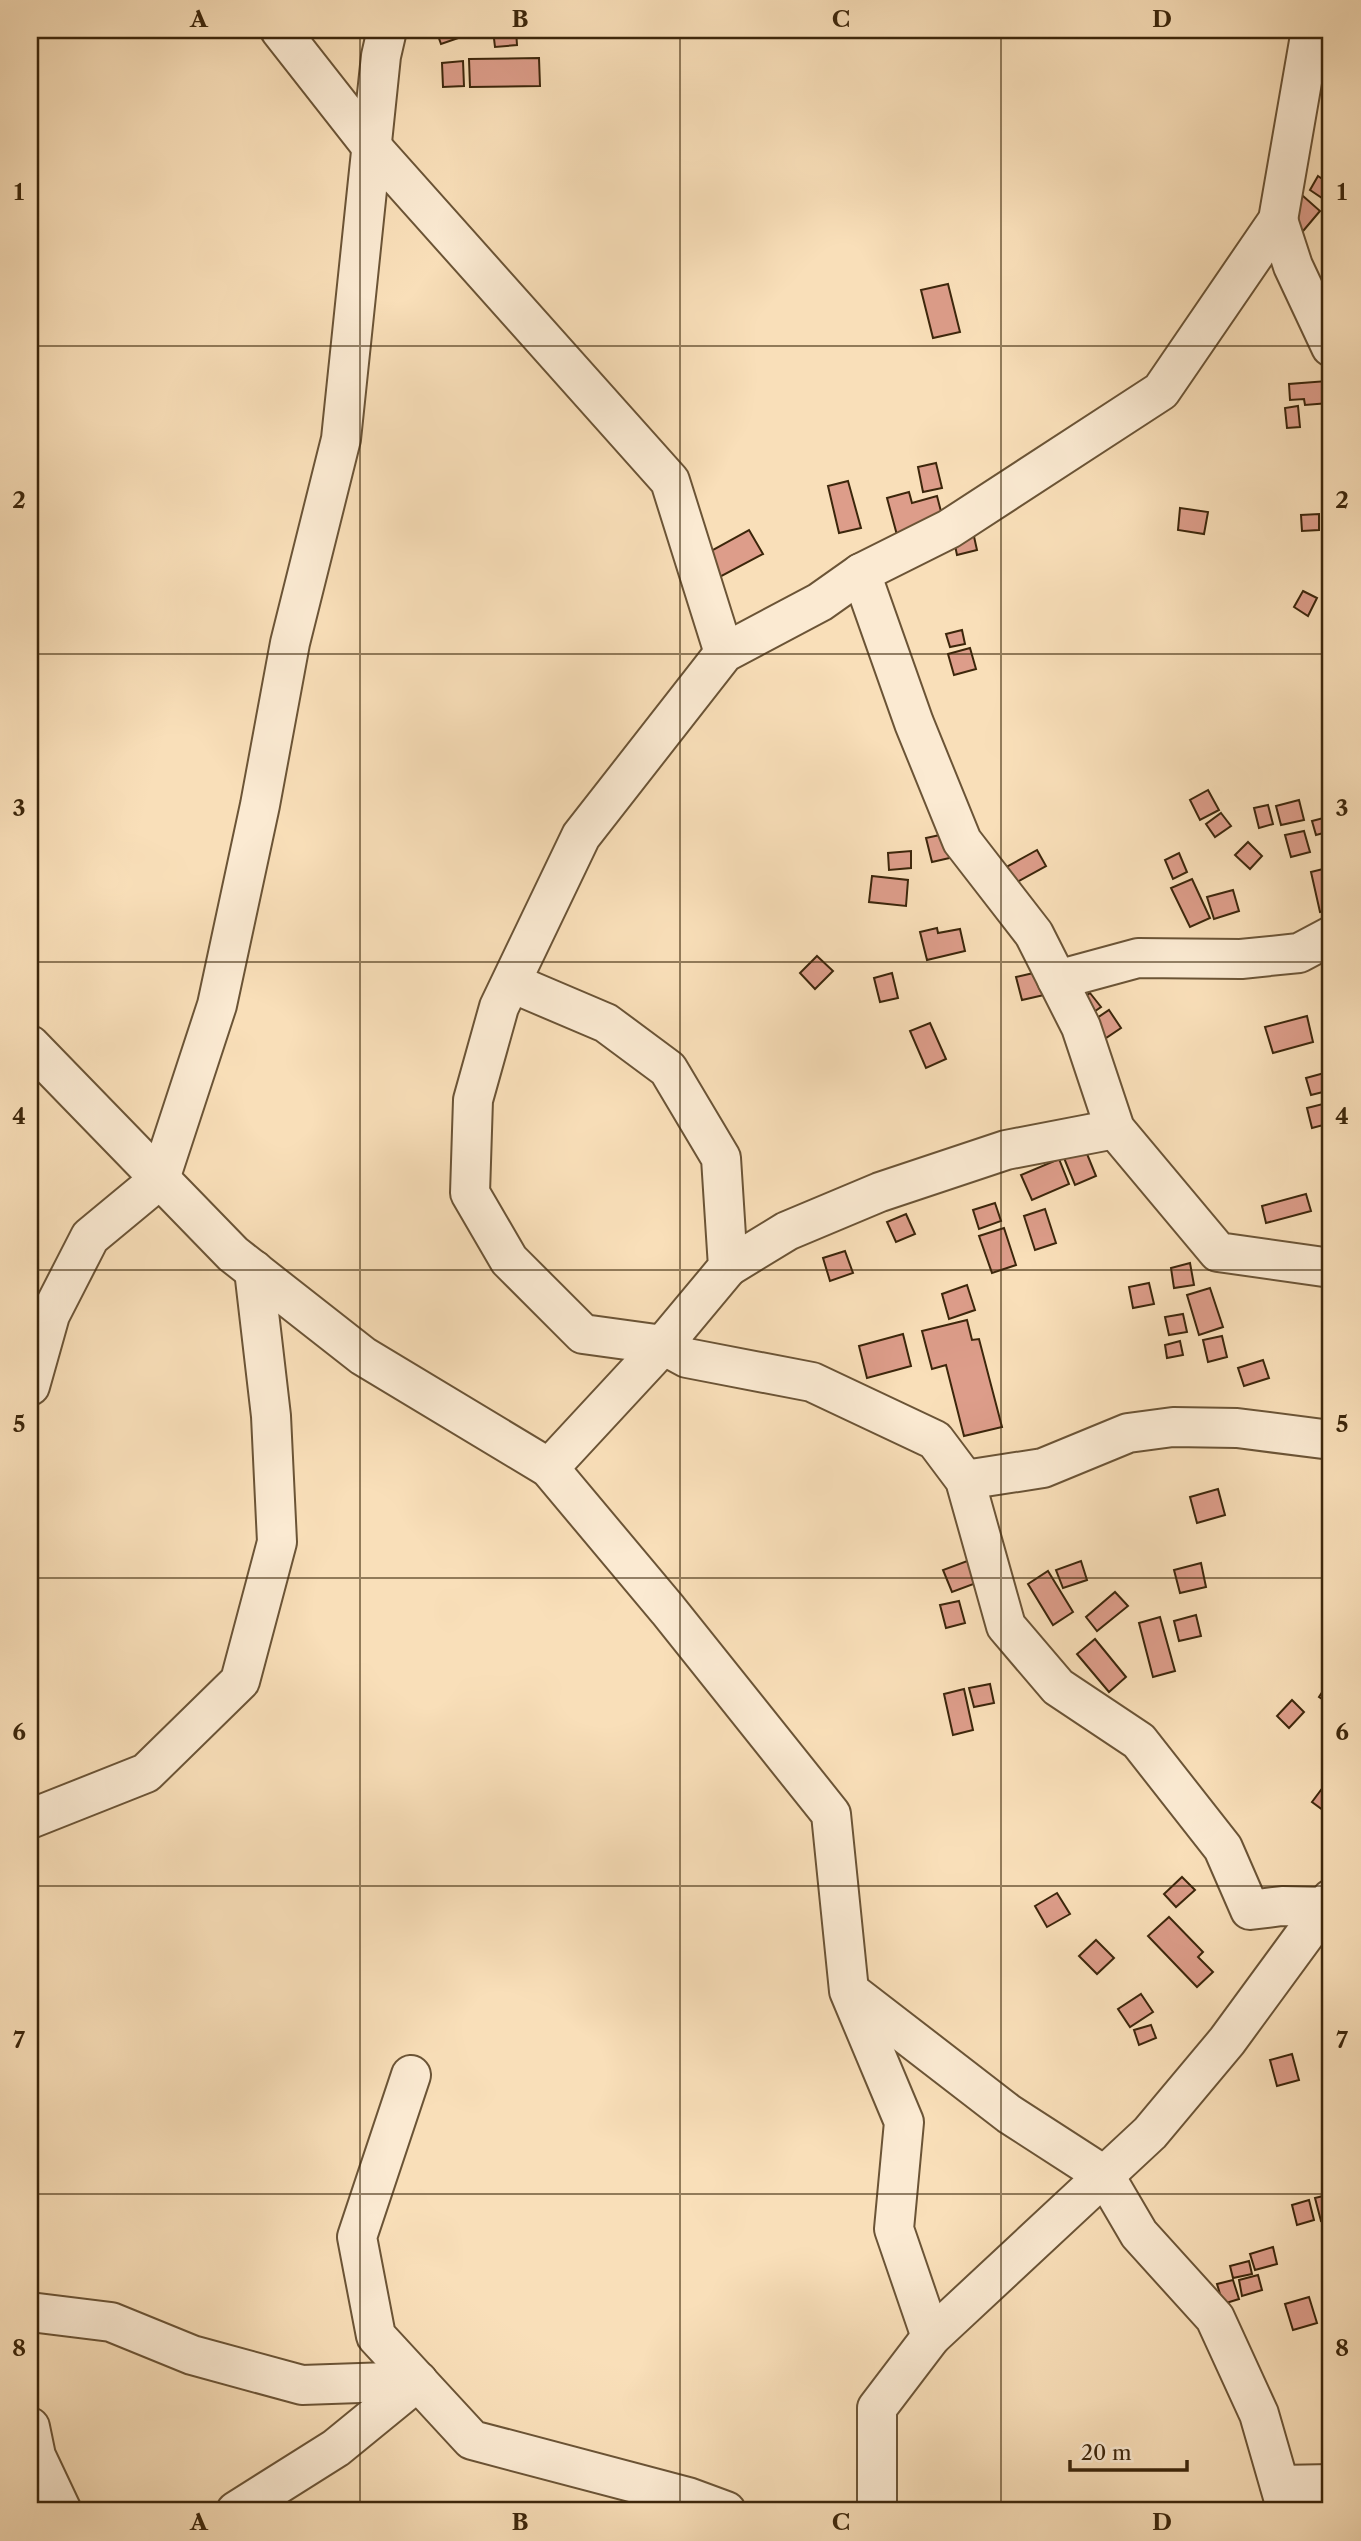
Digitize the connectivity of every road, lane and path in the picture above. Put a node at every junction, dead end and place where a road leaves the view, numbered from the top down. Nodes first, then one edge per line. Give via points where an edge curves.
1 (280, 30) edge
2 (387, 30) edge
3 (1311, 30) edge
4 (371, 146) junction
5 (1278, 220) junction
6 (1331, 347) edge
7 (860, 573) junction
8 (723, 653) junction
9 (1331, 936) edge
10 (1057, 980) junction
11 (512, 983) junction
12 (30, 1045) edge
13 (1115, 1129) junction
14 (160, 1179) junction
15 (728, 1267) junction
16 (1331, 1268) edge
17 (254, 1270) junction
18 (663, 1345) junction
19 (30, 1386) edge
20 (1331, 1440) edge
21 (549, 1468) junction
22 (965, 1480) junction
23 (30, 1819) edge
24 (1330, 1904) edge
25 (849, 1991) junction
26 (411, 2075) dead end
27 (1105, 2176) junction
28 (30, 2312) edge
29 (931, 2337) junction
30 (418, 2381) junction
31 (30, 2427) edge
32 (1331, 2484) edge
33 (1284, 2498) edge
34 (690, 2504) edge
35 (62, 2511) edge
36 (236, 2511) edge
37 (726, 2511) edge
38 (877, 2511) edge

1 - 4 street
2 - 4 street
3 - 5 street
4 - 8 street via 670,481
4 - 14 street via 341,439 290,643 216,1005
5 - 6 street via 1293,266
5 - 7 street via 1160,391 950,529
7 - 8 street via 820,602
7 - 10 street via 962,841 1034,934
8 - 11 street via 581,836
9 - 10 street via 1298,953 1241,959 1138,958
10 - 13 street via 1081,1027
11 - 15 street via 606,1023 668,1069 721,1158
11 - 18 street via 499,1007 473,1100 470,1193 509,1259 583,1334
12 - 14 street
13 - 15 street via 1006,1150 880,1192 787,1231
13 - 16 street via 1218,1252
14 - 17 street
14 - 19 street via 90,1237 50,1315
15 - 18 street
17 - 21 street via 363,1356
17 - 23 street via 271,1416 277,1542 240,1681 146,1773
18 - 21 street
18 - 22 street via 687,1358 812,1382 935,1440
20 - 22 street via 1237,1428 1173,1427 1128,1433 1043,1468
21 - 25 street via 831,1814
22 - 24 street via 1006,1626 1058,1687 1139,1741 1223,1848 1250,1910
24 - 27 street via 1227,2041 1150,2133
25 - 27 street via 1009,2114
25 - 29 street via 904,2122 894,2229
26 - 30 street via 357,2237 376,2336
27 - 29 street
27 - 33 street via 1139,2234 1215,2318 1259,2414
28 - 30 street via 111,2322 192,2355 302,2385
29 - 38 street via 877,2408
30 - 34 street via 472,2440
30 - 36 street via 336,2448
31 - 35 street via 36,2456
32 - 33 street
34 - 37 street

